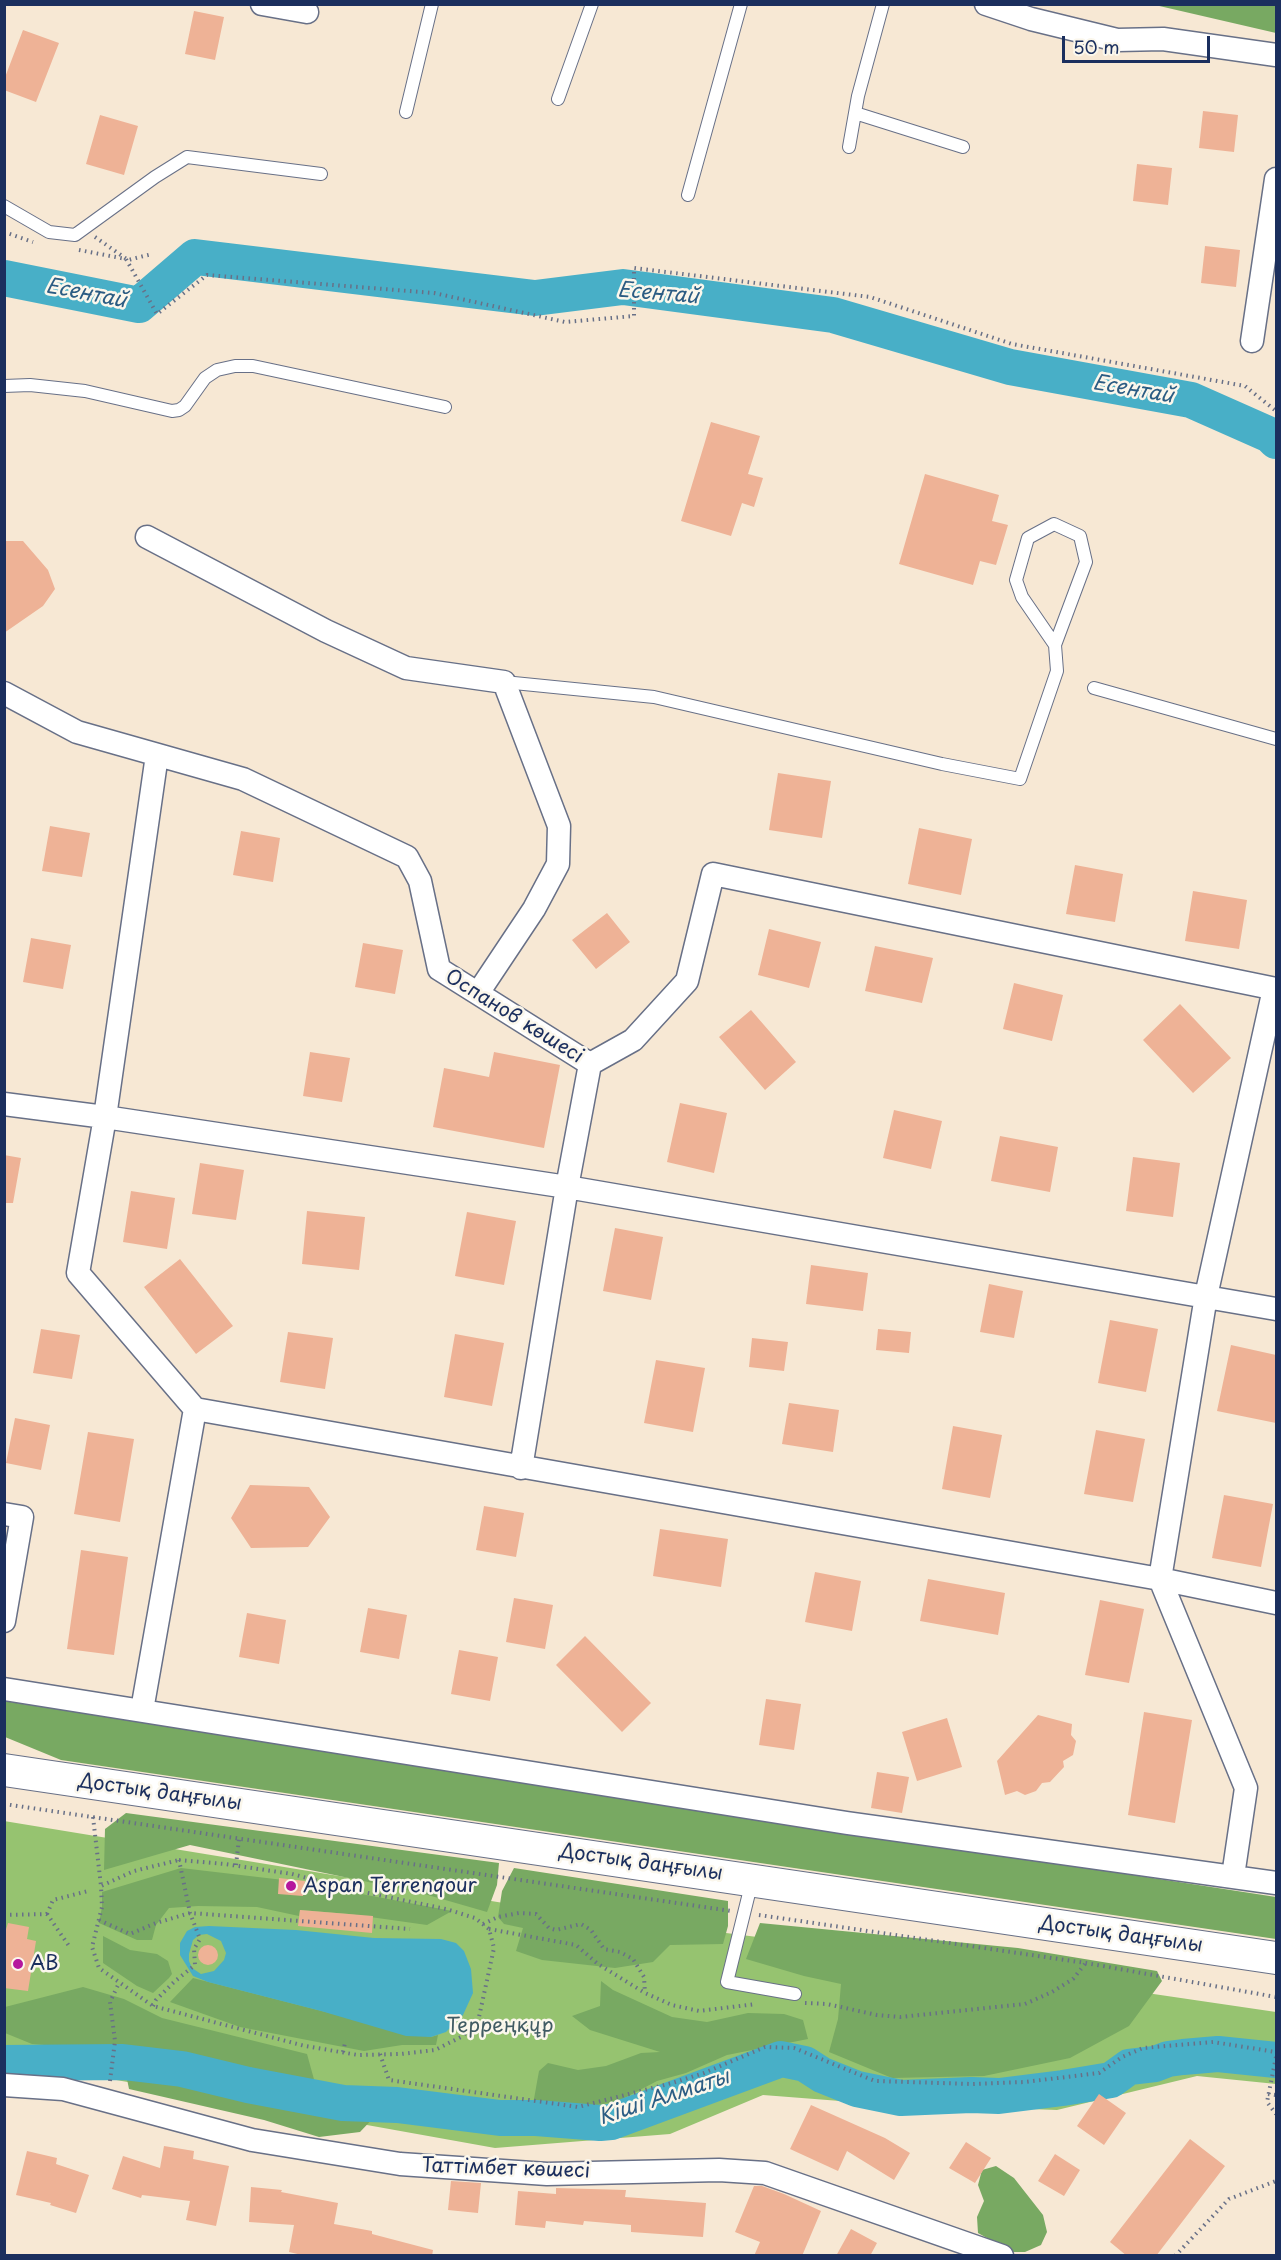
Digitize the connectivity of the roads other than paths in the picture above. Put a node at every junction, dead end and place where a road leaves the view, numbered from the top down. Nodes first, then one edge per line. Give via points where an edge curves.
1 (262, 4) edge
2 (432, 4) edge
3 (592, 4) edge
4 (741, 4) edge
5 (883, 4) edge
6 (986, 4) edge
7 (308, 8) edge
8 (1276, 55) edge
9 (558, 99) dead end
10 (406, 112) dead end
11 (855, 113) junction
12 (849, 147) dead end
13 (963, 147) dead end
14 (321, 174) dead end
15 (1276, 179) edge
16 (688, 195) dead end
17 (4, 206) edge
18 (1252, 341) dead end
19 (4, 386) edge
20 (445, 407) dead end
21 (147, 537) dead end
22 (1055, 645) junction
23 (504, 682) junction
24 (1094, 688) dead end
25 (4, 693) edge
26 (1276, 739) edge
27 (157, 755) junction
28 (1275, 989) edge
29 (478, 993) junction
30 (590, 1064) junction
31 (4, 1104) edge
32 (105, 1117) junction
33 (567, 1187) junction
34 (1206, 1296) junction
35 (1276, 1309) edge
36 (195, 1409) junction
37 (521, 1468) junction
38 (4, 1514) edge
39 (1160, 1579) junction
40 (1276, 1602) edge
41 (4, 1621) edge
42 (4, 1689) edge
43 (142, 1710) junction
44 (4, 1770) edge
45 (1233, 1876) junction
46 (752, 1880) junction
47 (1276, 1883) edge
48 (1276, 1958) edge
49 (795, 1998) road end
50 (4, 2085) edge
51 (1002, 2256) edge

1 - 7 street
2 - 10 lane
3 - 9 lane
4 - 16 lane
5 - 11 lane
6 - 8 street via 1117,40 1163,39
11 - 12 lane
11 - 13 lane
14 - 17 lane via 187,157 75,236 50,232
15 - 18 street
19 - 20 lane via 85,391 172,411 185,406 205,378 217,370 254,366
21 - 23 street via 326,631 406,668
22 - 22 lane via 1022,597 1016,580 1028,538 1054,524 1080,536 1086,562
22 - 23 lane via 1057,671 1020,779 654,697
23 - 29 street via 559,826 558,864 534,909
24 - 26 lane
25 - 27 street, Оспанов көшесі via 76,732
27 - 29 street, Оспанов көшесі via 243,779 407,857 420,882 439,969
27 - 32 street
28 - 30 street via 713,874 687,981 633,1040
28 - 34 street
29 - 30 street, Оспанов көшесі
30 - 33 street, Оспанов көшесі
31 - 32 street
32 - 33 street
32 - 36 street via 78,1273
33 - 34 street
33 - 37 street, Оспанов көшесі
34 - 35 street
34 - 39 street
36 - 37 street
36 - 43 street
37 - 39 street
38 - 41 street via 22,1517
39 - 40 street
39 - 45 street via 1246,1788
42 - 43 street
43 - 45 street via 847,1823
44 - 46 main road, Достық даңғылы
45 - 47 street
46 - 48 main road, Достық даңғылы
46 - 49 lane via 727,1982
50 - 51 street, Таттімбет көшесі via 63,2089 252,2140 400,2164 547,2174 719,2170 765,2173

